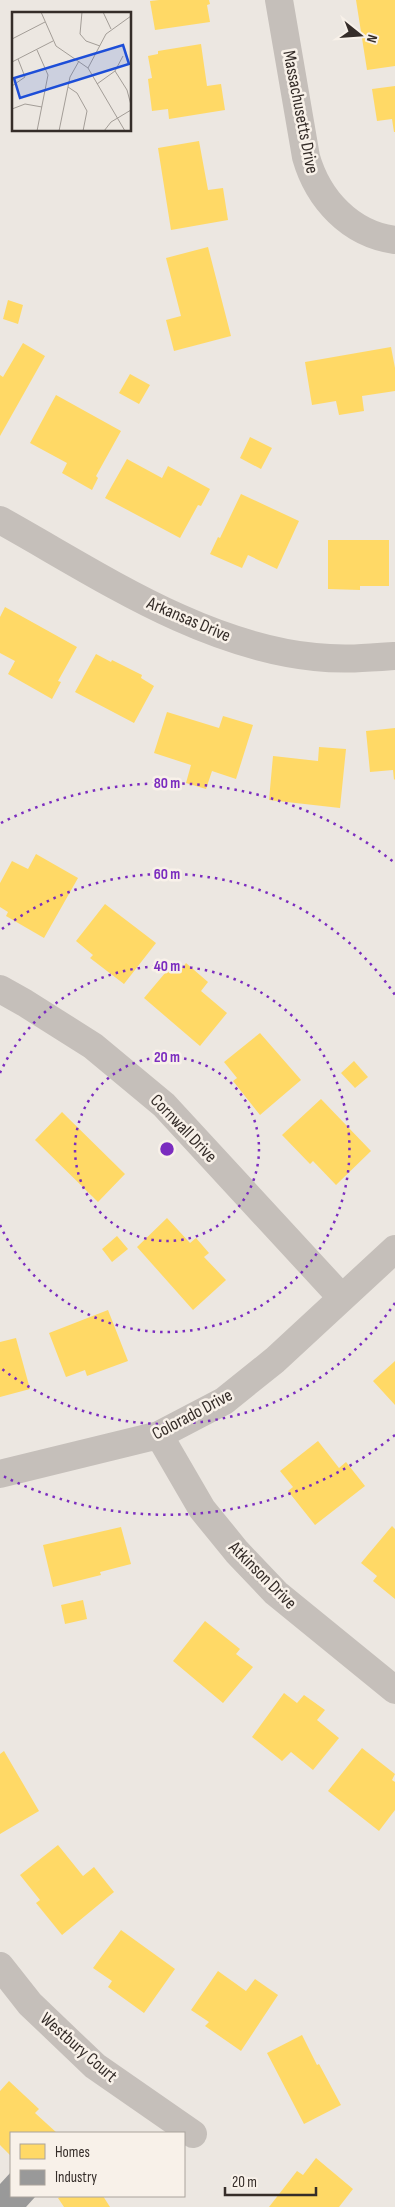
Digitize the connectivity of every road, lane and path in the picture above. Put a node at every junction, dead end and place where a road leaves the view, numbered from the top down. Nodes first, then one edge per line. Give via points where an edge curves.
1 (279, 0) edge
2 (395, 240) edge
3 (0, 520) edge
4 (395, 656) edge
5 (0, 989) edge
6 (395, 1249) edge
7 (342, 1298) junction
8 (159, 1435) junction
9 (0, 1474) edge
10 (395, 1690) edge
11 (0, 1966) edge
12 (193, 2134) dead end

1 - 2 street, Massachusetts Drive via 310,173 336,212 359,228
3 - 4 street, Arkansas Drive via 163,611 197,626 259,647 314,657
5 - 7 street, Cornwall Drive via 92,1046 164,1105
6 - 7 street, Colorado Drive
7 - 8 street, Colorado Drive via 276,1360 224,1401
8 - 9 street, Colorado Drive
8 - 10 street, Atkinson Drive via 202,1509 238,1552 276,1593
11 - 12 street, Westbury Court via 30,2004 95,2066

